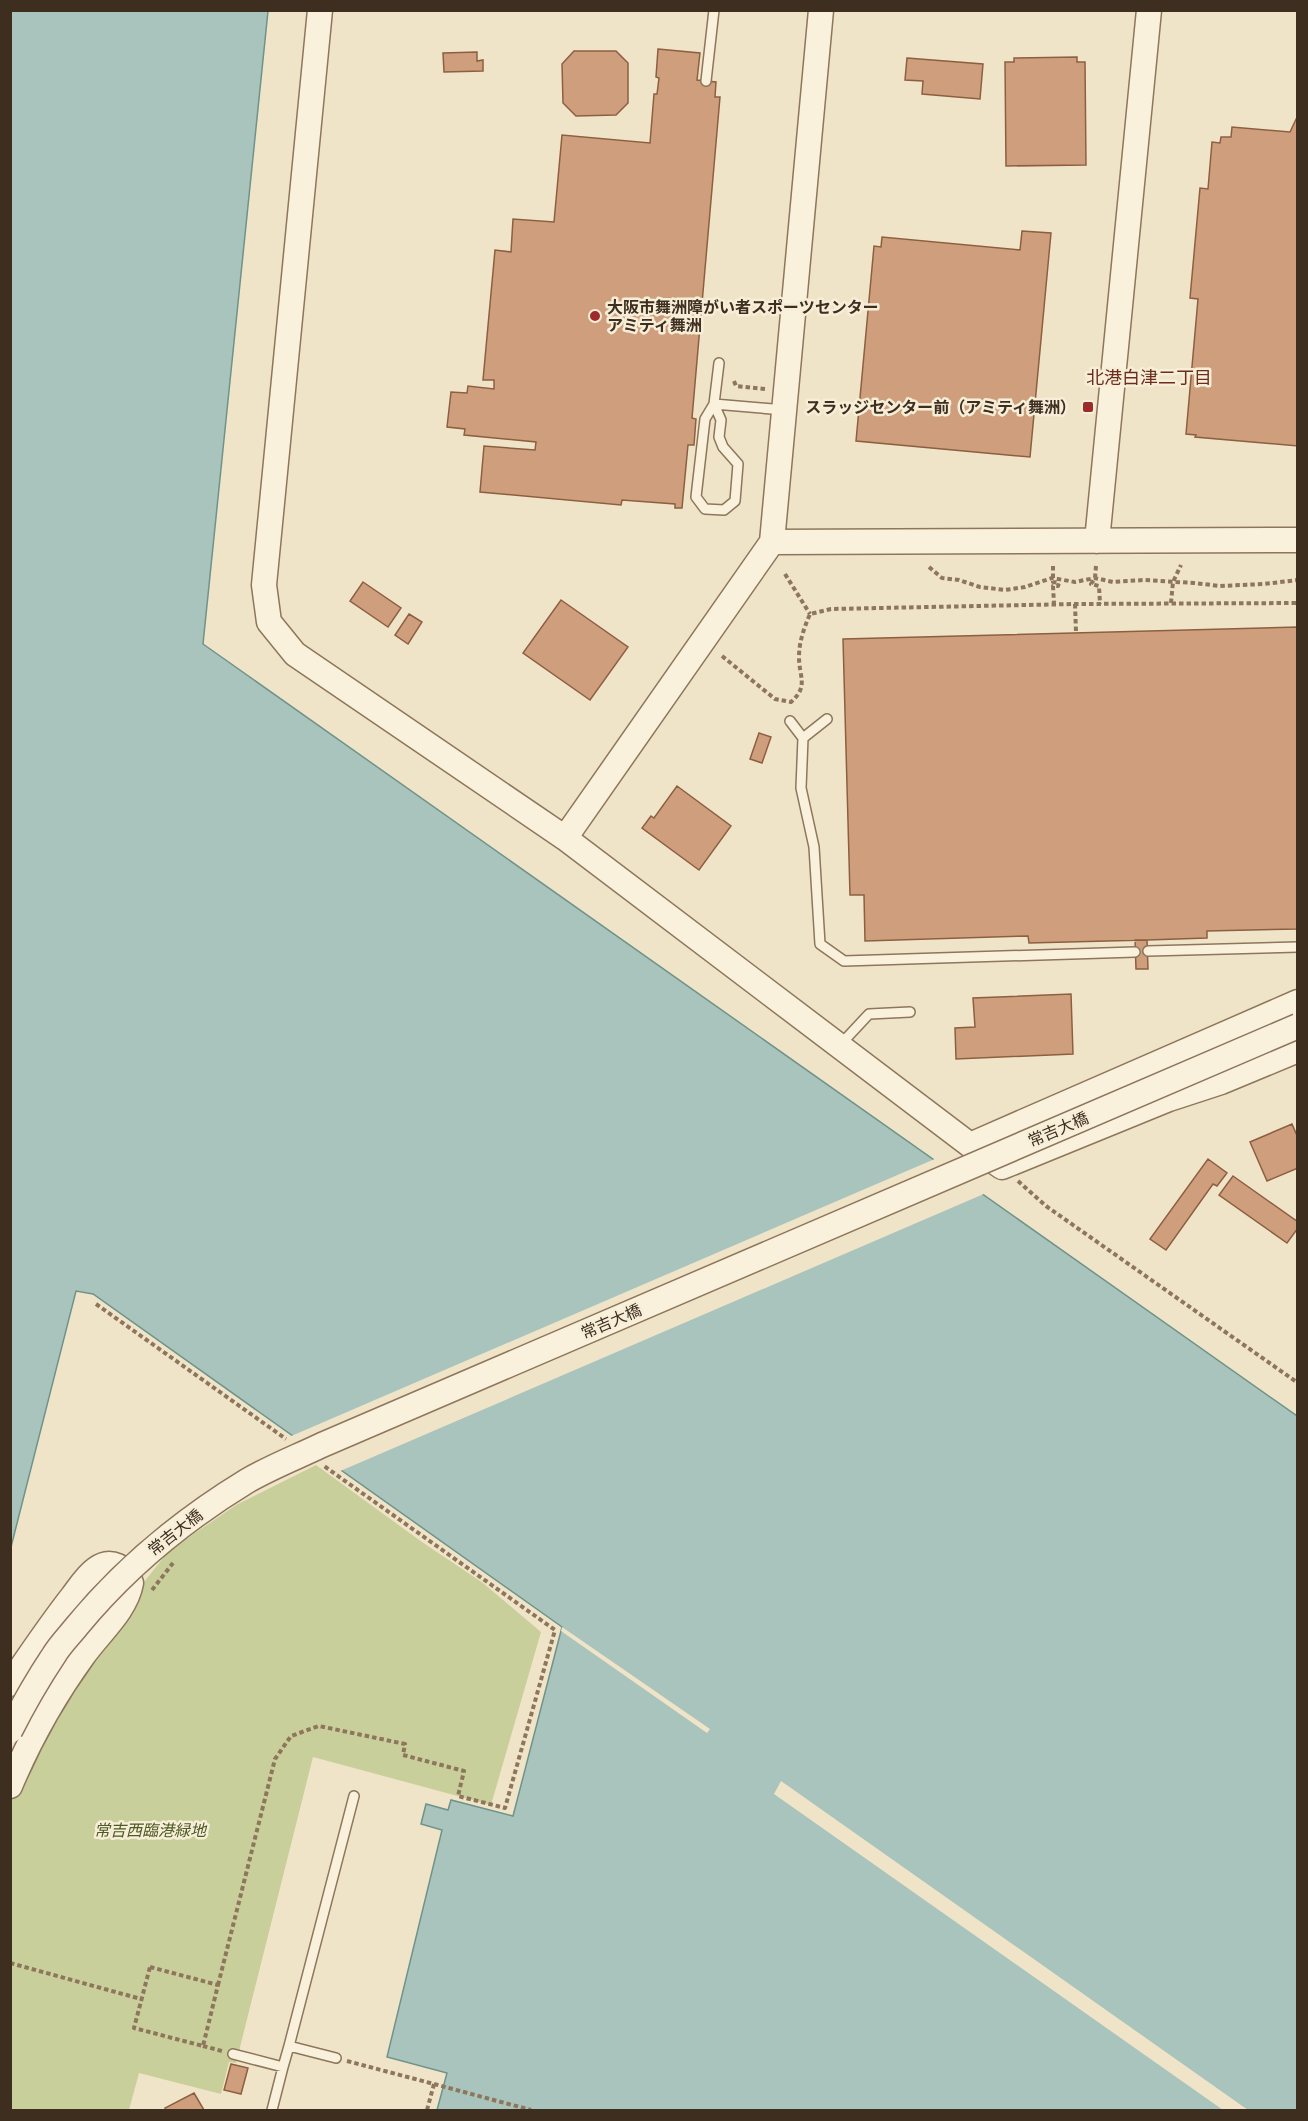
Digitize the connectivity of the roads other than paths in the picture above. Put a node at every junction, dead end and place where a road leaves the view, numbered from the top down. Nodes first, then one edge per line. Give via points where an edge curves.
1 (320, 10) edge
2 (714, 10) edge
3 (821, 10) edge
4 (1149, 10) edge
5 (706, 81) dead end
6 (719, 363) dead end
7 (714, 404) junction
8 (784, 410) junction
9 (1298, 540) edge
10 (1097, 541) junction
11 (772, 542) junction
12 (827, 719) dead end
13 (790, 721) dead end
14 (803, 738) junction
15 (565, 838) junction
16 (1298, 947) edge
17 (1148, 951) dead end
18 (1135, 952) dead end
19 (1298, 1002) edge
20 (910, 1012) dead end
21 (1298, 1026) edge
22 (840, 1046) junction
23 (1298, 1050) edge
24 (970, 1145) junction
25 (10, 1684) edge
26 (10, 1731) edge
27 (10, 1786) edge
28 (354, 1796) dead end
29 (289, 2046) junction
30 (233, 2054) dead end
31 (336, 2058) road end
32 (283, 2067) junction
33 (272, 2110) edge

1 - 15 street via 264,585 269,622 295,654
2 - 5 lane
3 - 8 street
4 - 10 street
6 - 7 lane
7 - 7 lane via 721,420 718,437 738,464 735,501 724,510 705,509 696,497 705,418
7 - 8 lane
8 - 11 street
9 - 10 street
10 - 11 street
11 - 15 street
12 - 14 lane
13 - 14 lane
14 - 18 lane via 801,788 814,847 820,944 844,961
15 - 22 street
16 - 17 lane
19 - 24 street
20 - 22 lane via 869,1014
21 - 26 street, 常吉大橋, bridge via 322,1445 249,1480 142,1558 96,1603 55,1653
22 - 24 street
23 - 24 street via 1002,1167
25 - 27 street via 93,1570 108,1565 125,1570 131,1583 127,1599 83,1656 44,1718
28 - 29 lane
29 - 31 lane
29 - 32 lane
30 - 32 lane
32 - 33 lane

